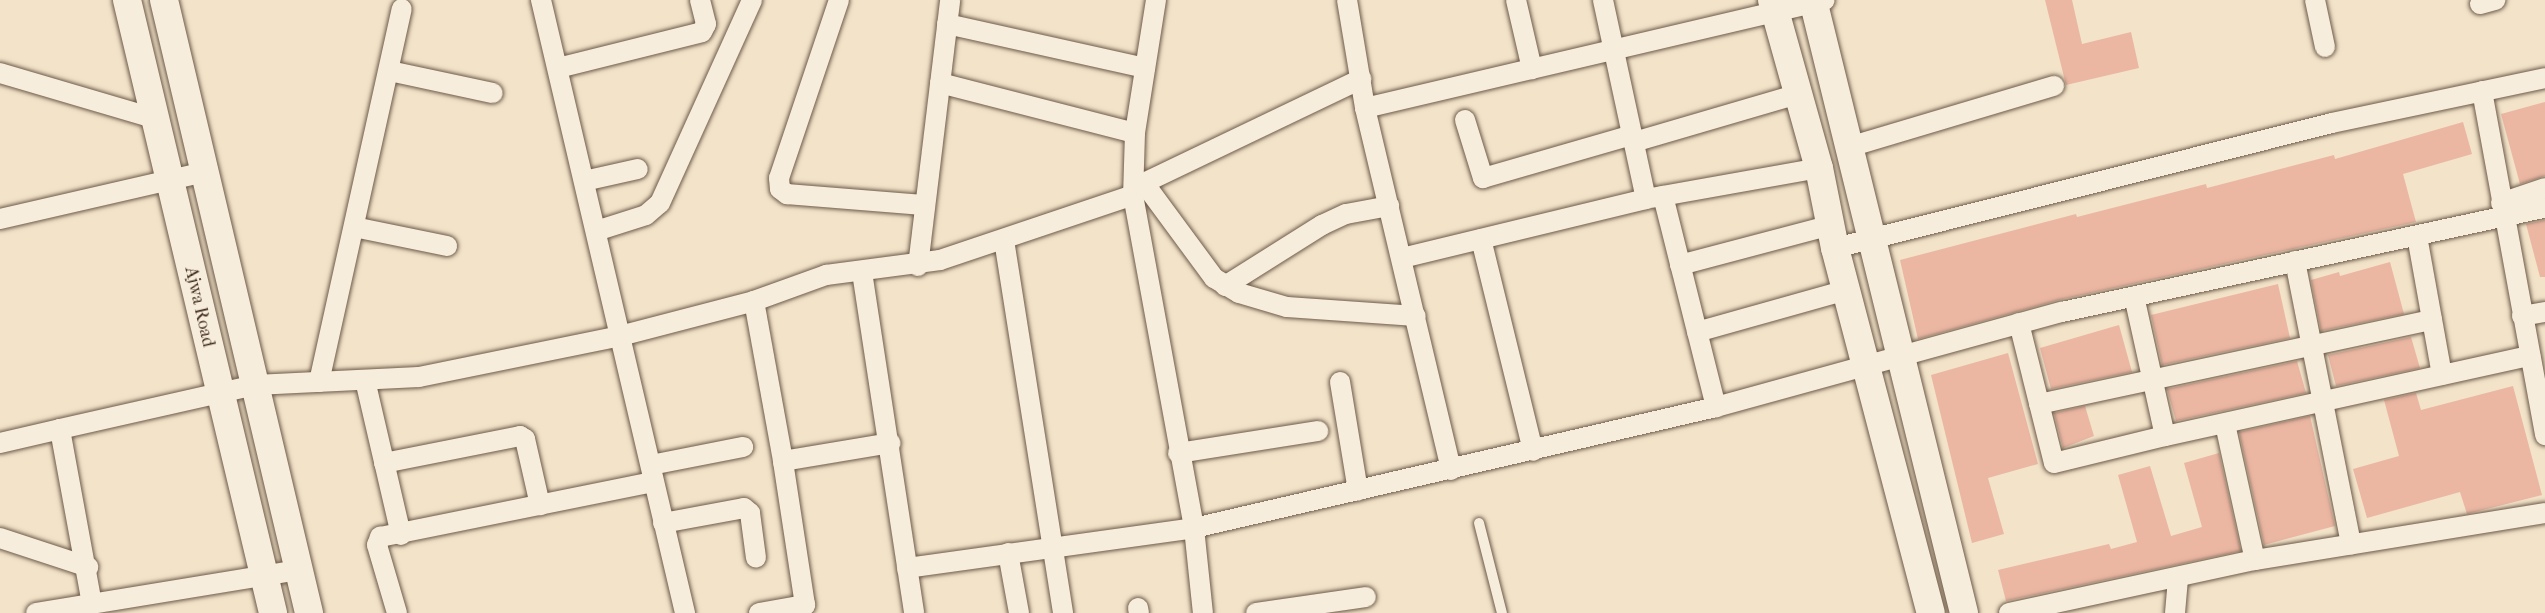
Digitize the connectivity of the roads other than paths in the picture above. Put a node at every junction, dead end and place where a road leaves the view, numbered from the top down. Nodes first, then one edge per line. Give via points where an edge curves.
1 (127, 0) edge
2 (164, 0) edge
3 (541, 0) edge
4 (700, 0) edge
5 (752, 0) edge
6 (839, 0) edge
7 (950, 0) edge
8 (1347, 0) edge
9 (1516, 0) edge
10 (1604, 0) edge
11 (2314, 0) edge
12 (1153, 1) edge
13 (1817, 1) edge
14 (1773, 5) edge
15 (402, 9) dead end
16 (947, 24) junction
17 (2325, 47) dead end
18 (1615, 49) junction
19 (558, 68) junction
20 (1145, 68) junction
21 (1532, 69) junction
22 (390, 71) junction
23 (0, 74) edge
24 (2545, 78) edge
25 (1361, 79) junction
26 (940, 83) junction
27 (2054, 86) dead end
28 (2482, 91) junction
29 (493, 93) dead end
30 (1798, 94) junction
31 (1365, 108) junction
32 (156, 119) junction
33 (1465, 120) dead end
34 (1135, 133) junction
35 (1633, 139) junction
36 (1849, 147) junction
37 (1819, 168) junction
38 (638, 169) dead end
39 (205, 172) junction
40 (170, 180) junction
41 (584, 181) junction
42 (2545, 188) edge
43 (1138, 189) junction
44 (1654, 198) junction
45 (923, 205) junction
46 (1389, 206) junction
47 (2545, 208) edge
48 (2502, 210) junction
49 (0, 219) edge
50 (354, 227) junction
51 (596, 231) junction
52 (2417, 236) junction
53 (1833, 237) junction
54 (1871, 238) junction
55 (1481, 239) junction
56 (1004, 240) junction
57 (447, 246) dead end
58 (1402, 258) junction
59 (2295, 261) junction
60 (1680, 265) junction
61 (918, 266) junction
62 (862, 272) junction
63 (1225, 286) junction
64 (1846, 290) junction
65 (2134, 296) junction
66 (754, 301) junction
67 (2545, 312) edge
68 (1416, 316) junction
69 (2522, 316) junction
70 (2432, 320) junction
71 (2019, 322) junction
72 (1697, 332) junction
73 (620, 336) junction
74 (2311, 343) junction
75 (2530, 356) junction
76 (1899, 358) junction
77 (1865, 368) junction
78 (2442, 375) junction
79 (2152, 379) junction
80 (365, 380) junction
81 (319, 382) junction
82 (1340, 382) dead end
83 (255, 385) junction
84 (220, 395) junction
85 (2039, 404) junction
86 (2326, 404) junction
87 (1716, 407) junction
88 (2225, 424) junction
89 (60, 429) junction
90 (1318, 431) dead end
91 (2545, 435) edge
92 (2165, 436) junction
93 (890, 442) junction
94 (0, 443) edge
95 (743, 447) dead end
96 (1533, 451) junction
97 (1178, 453) junction
98 (783, 461) junction
99 (384, 463) junction
100 (1451, 470) junction
101 (652, 474) junction
102 (1358, 491) junction
103 (540, 505) junction
104 (2545, 513) edge
105 (663, 523) junction
106 (1479, 523) dead end
107 (1194, 528) junction
108 (401, 535) junction
109 (0, 538) edge
110 (1053, 545) junction
111 (2350, 545) junction
112 (1008, 553) junction
113 (756, 558) dead end
114 (2255, 560) junction
115 (88, 567) junction
116 (907, 568) junction
117 (299, 570) junction
118 (264, 576) junction
119 (2178, 577) junction
120 (1366, 597) dead end
121 (92, 604) junction
122 (36, 613) edge
123 (273, 613) edge
124 (309, 613) edge
125 (397, 613) edge
126 (685, 613) edge
127 (759, 613) edge
128 (914, 613) edge
129 (1019, 613) edge
130 (1063, 613) edge
131 (1203, 613) edge
132 (1256, 613) edge
133 (1502, 613) edge
134 (1931, 613) edge
135 (1964, 613) edge
136 (2008, 613) edge
137 (2175, 613) edge

1 - 32 main road, Ajwa Road
2 - 39 main road, Ajwa Road
3 - 19 street
4 - 19 street via 706,24 702,32
5 - 51 street via 660,204 646,215
6 - 45 street via 779,178 780,189 787,194
7 - 16 street
8 - 25 street
9 - 21 street
10 - 18 street
11 - 17 street
12 - 20 street
13 - 14 street
13 - 36 main road
14 - 18 street
14 - 30 main road
15 - 22 street
16 - 20 street
16 - 26 street
18 - 21 street
18 - 35 street
19 - 41 street
20 - 34 street
21 - 31 street
22 - 29 street
22 - 50 street
23 - 32 street
24 - 28 street
25 - 31 street
25 - 43 street
26 - 34 street
26 - 45 street
27 - 36 street
28 - 48 street
28 - 54 street via 2332,123
30 - 35 street
30 - 37 main road
31 - 46 street
32 - 40 main road, Ajwa Road
33 - 35 street via 1483,178
34 - 43 street
35 - 44 street
36 - 54 main road
37 - 44 street
37 - 53 main road
38 - 41 street
39 - 40 street
39 - 83 main road, Ajwa Road
40 - 49 street
40 - 84 main road, Ajwa Road
41 - 51 street
42 - 48 street
43 - 56 street
43 - 63 street
43 - 97 street
44 - 55 street
44 - 60 street
45 - 61 street
46 - 58 street
46 - 63 street via 1346,214 1322,225
47 - 48 street
48 - 52 street
48 - 69 street
50 - 57 street
50 - 81 street
51 - 73 street
52 - 59 street
52 - 70 street
53 - 54 street
53 - 60 street
53 - 64 main road
54 - 76 main road
55 - 58 street
55 - 96 street
56 - 61 street
56 - 110 street
58 - 68 street
59 - 65 street
59 - 74 street
60 - 72 street
61 - 62 street
62 - 66 street via 826,275
62 - 93 street
63 - 68 street via 1287,307
64 - 72 street
64 - 77 main road
65 - 71 street
65 - 79 street
66 - 73 street
66 - 98 street
67 - 69 street
68 - 100 street
69 - 75 street
70 - 74 street
70 - 78 street
71 - 76 street
71 - 85 street
72 - 87 street
73 - 80 street via 419,377
73 - 101 street
74 - 79 street
74 - 86 street
75 - 78 street
75 - 91 street
76 - 77 street
76 - 135 main road
77 - 87 street
77 - 134 main road
78 - 86 street
79 - 85 street
79 - 92 street
80 - 81 street
80 - 99 street
81 - 83 street
82 - 102 street
83 - 84 street
83 - 117 main road, Ajwa Road
84 - 89 street
84 - 118 main road, Ajwa Road
85 - 92 street via 2054,463
86 - 88 street
86 - 111 street
87 - 96 street
88 - 92 street
88 - 114 street
89 - 94 street
89 - 115 street
90 - 97 street
93 - 98 street
93 - 116 street
95 - 101 street
96 - 100 street
97 - 107 street
98 - 127 street via 805,605
99 - 103 street via 520,436 525,439
99 - 108 street
100 - 102 street
101 - 103 street
101 - 105 street
102 - 107 street
103 - 108 street
104 - 111 street
105 - 113 street via 744,508 750,513
105 - 126 street
106 - 133 lane
107 - 110 street
107 - 131 street
108 - 125 street via 380,537 377,545
109 - 115 street
110 - 112 street
110 - 130 street
111 - 114 street
112 - 116 street
112 - 129 street
114 - 119 street
115 - 121 street
116 - 128 street
117 - 118 street
117 - 124 main road, Ajwa Road
118 - 121 street
118 - 123 main road, Ajwa Road
119 - 136 street
119 - 137 street
120 - 132 street
121 - 122 street

